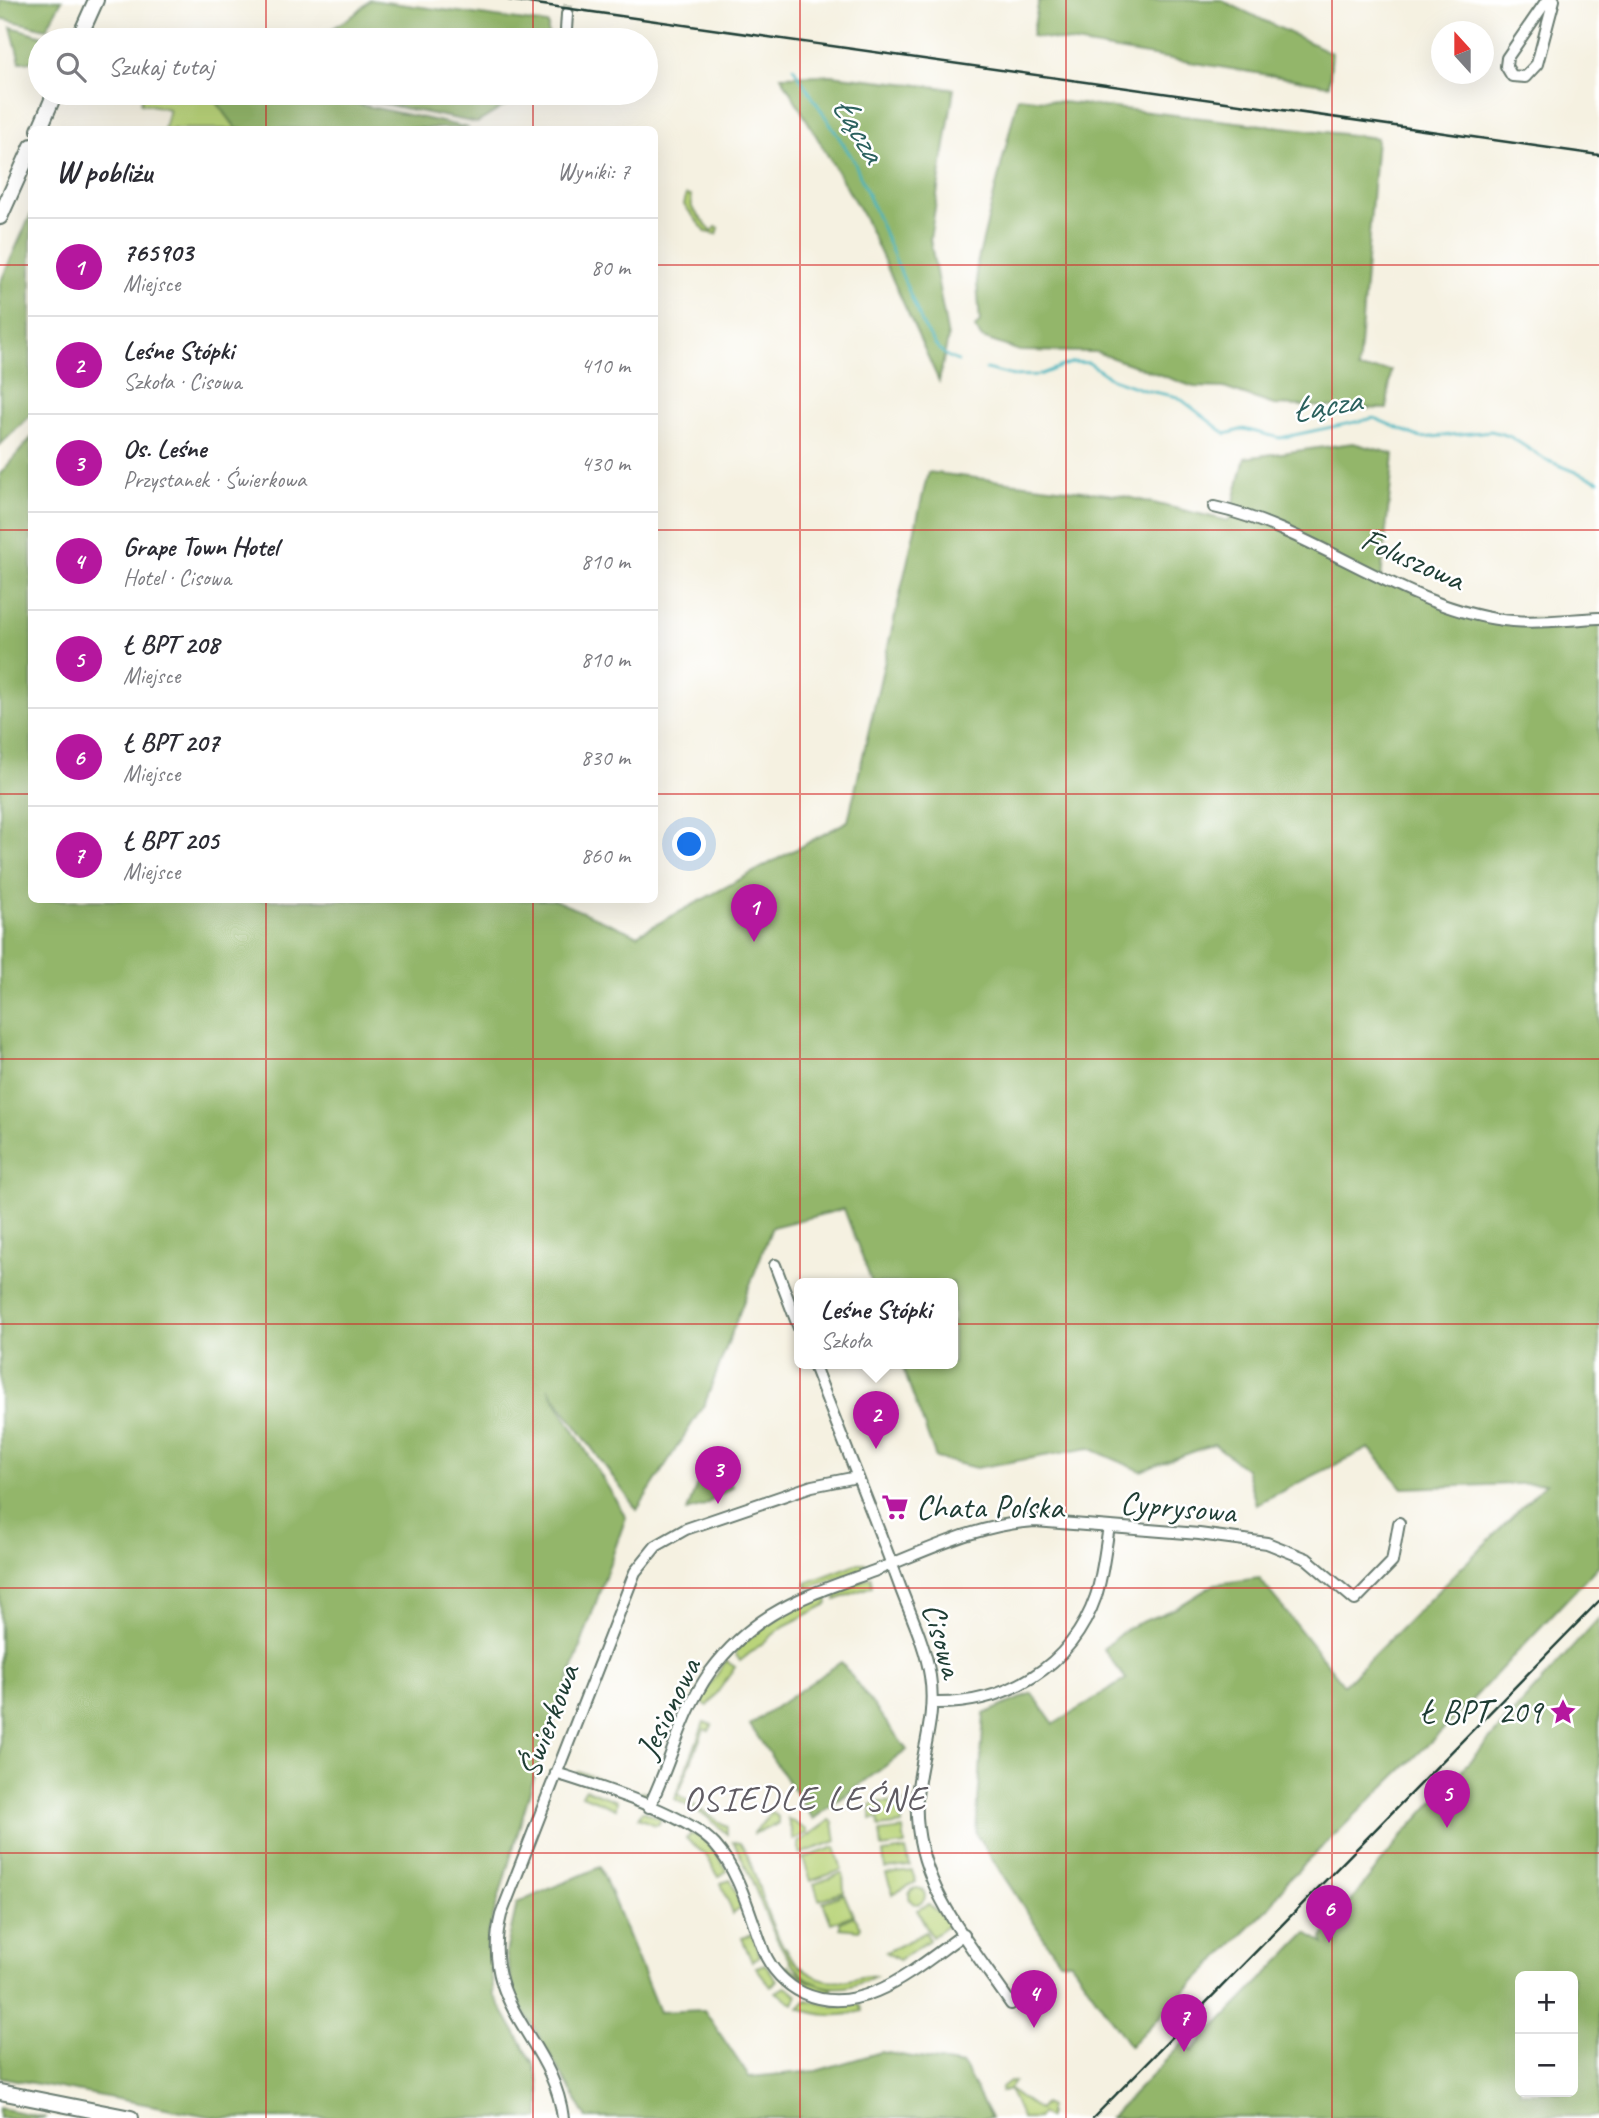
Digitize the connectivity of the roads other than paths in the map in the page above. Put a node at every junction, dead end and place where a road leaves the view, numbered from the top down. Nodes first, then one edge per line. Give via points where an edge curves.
1 (96, 0) edge
2 (1547, 0) edge
3 (1554, 0) edge
4 (567, 14) tunnel mouth
5 (83, 28) edge
6 (566, 28) edge
7 (50, 105) edge
8 (41, 126) edge
9 (28, 155) edge
10 (0, 217) edge
11 (1214, 508) dead end
12 (1599, 618) edge
13 (775, 1265) dead end
14 (794, 1315) edge
15 (815, 1369) edge
16 (857, 1477) junction
17 (1399, 1523) dead end
18 (1109, 1527) junction
19 (891, 1564) junction
20 (932, 1703) junction
21 (556, 1773) junction
22 (649, 1807) junction
23 (964, 1934) junction
24 (1011, 2004) dead end
25 (0, 2092) edge
26 (131, 2118) edge
27 (563, 2118) edge

1 - 5 main road
2 - 3 street via 1507,58 1512,76 1525,77 1535,67
4 - 6 street
7 - 8 main road
9 - 10 main road
11 - 12 street, Foluszowa via 1235,512 1434,601 1473,613 1514,621
13 - 14 street
15 - 16 street, Cisowa
16 - 19 street, Cisowa
16 - 21 street, Świerkowa via 791,1493 686,1529 656,1546 635,1572
17 - 18 street, Cyprysowa via 1392,1562 1355,1600 1307,1559 1267,1543
18 - 19 street, Cyprysowa via 1010,1522
18 - 20 street via 1091,1609 1054,1660 1031,1678 990,1698
19 - 20 street, Cisowa via 924,1651
19 - 22 street, Jesionowa via 785,1606 732,1646 694,1699
20 - 23 street, Cisowa via 916,1826 933,1887
21 - 22 street
21 - 27 street, Świerkowa via 501,1915 495,1952 503,1990 557,2088
22 - 23 street via 686,1823 716,1846 734,1874 771,1967 809,1996 840,2001 871,1995
23 - 24 street, Cisowa
25 - 26 main road

